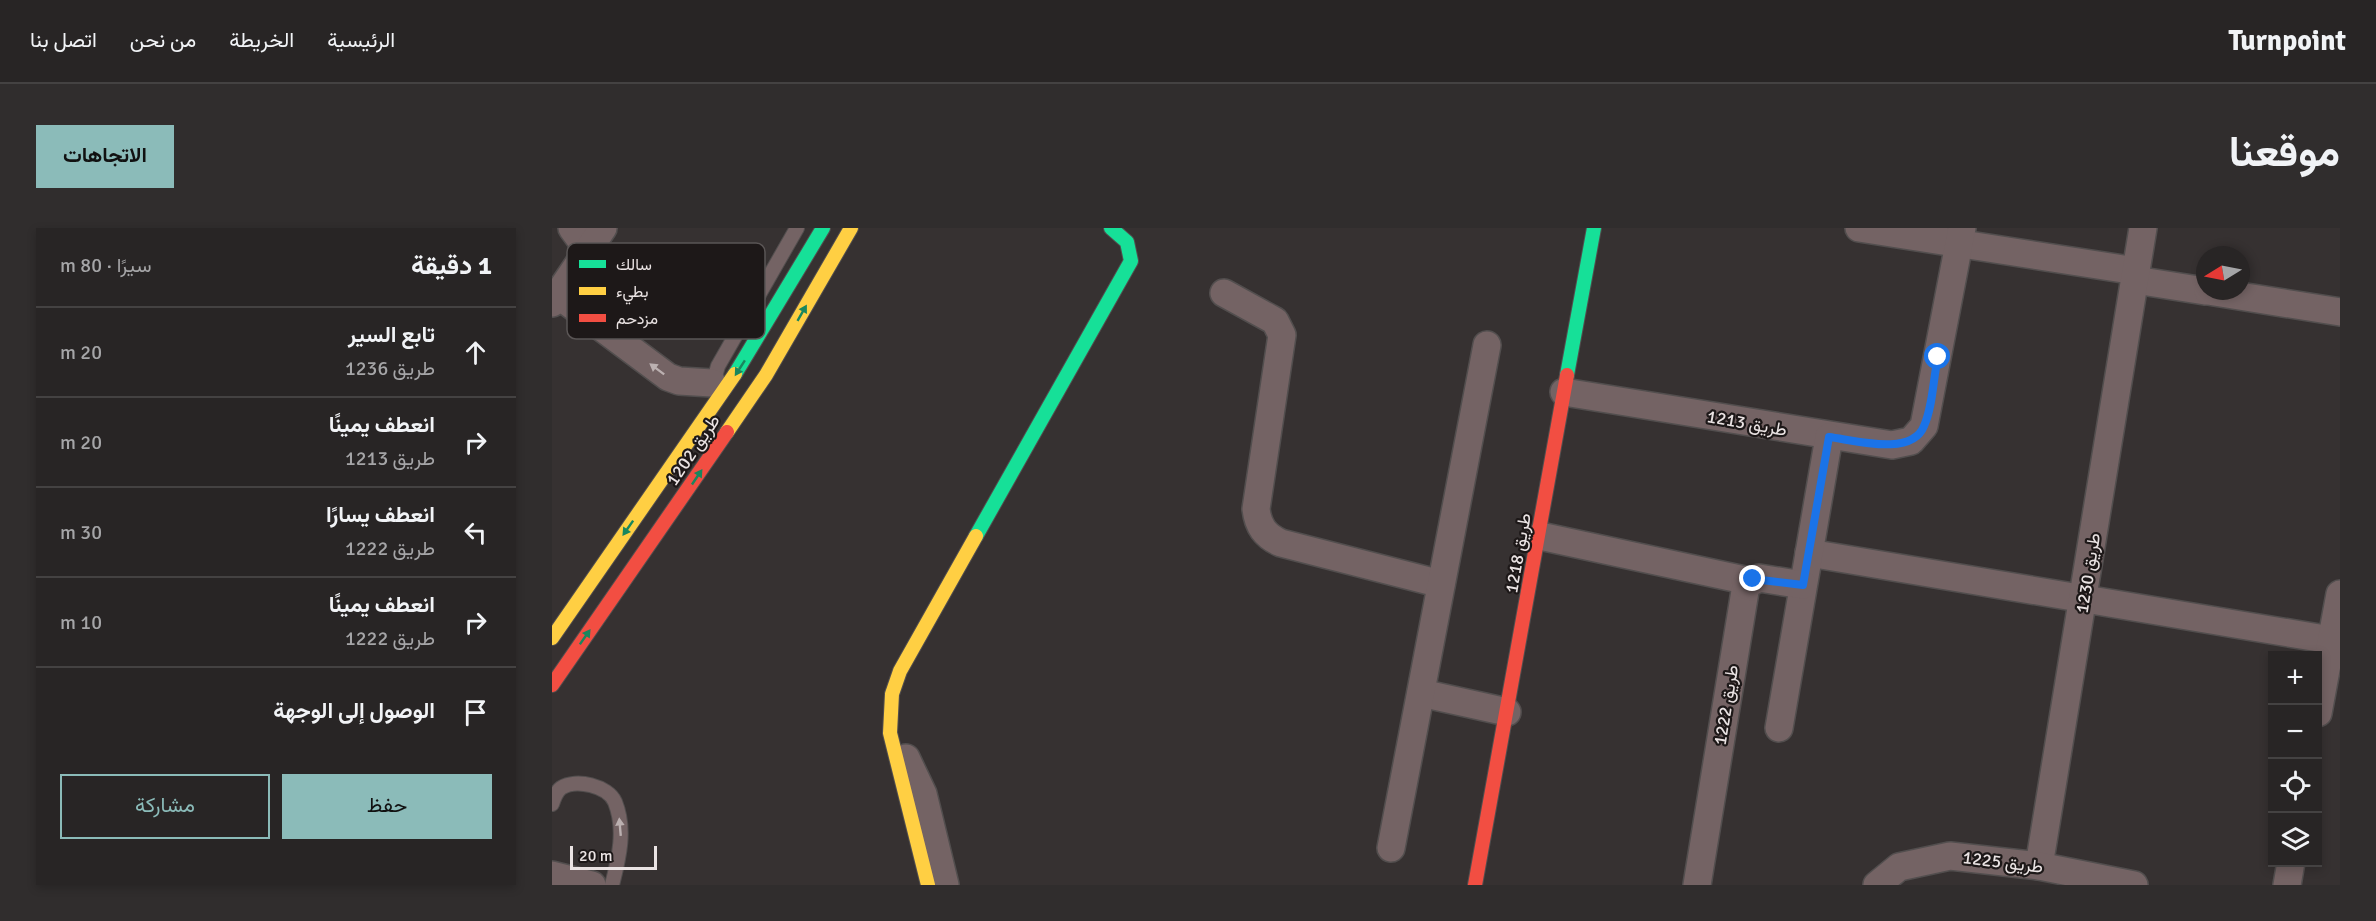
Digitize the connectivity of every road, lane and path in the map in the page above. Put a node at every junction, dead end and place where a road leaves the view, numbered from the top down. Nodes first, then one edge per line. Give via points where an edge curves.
1 (572, 228) edge
2 (603, 228) edge
3 (797, 228) edge
4 (824, 228) edge
5 (851, 228) edge
6 (1111, 228) edge
7 (1594, 228) edge
8 (1859, 228) edge
9 (2143, 228) edge
10 (1961, 235) edge
11 (583, 243) edge
12 (593, 243) edge
13 (2135, 276) junction
14 (567, 281) edge
15 (765, 284) edge
16 (2196, 289) edge
17 (1224, 293) dead end
18 (2250, 298) edge
19 (555, 299) edge
20 (2340, 312) edge
21 (765, 326) edge
22 (613, 339) edge
23 (733, 339) edge
24 (757, 339) edge
25 (1487, 345) dead end
26 (1564, 392) junction
27 (712, 395) junction
28 (1829, 437) junction
29 (1540, 536) junction
30 (1809, 553) junction
31 (1749, 581) junction
32 (1441, 584) junction
33 (1803, 585) junction
34 (2084, 597) junction
35 (2337, 618) edge
36 (552, 638) edge
37 (552, 685) edge
38 (1421, 693) junction
39 (2320, 705) edge
40 (1507, 712) junction
41 (1779, 728) dead end
42 (890, 733) junction
43 (552, 804) edge
44 (1391, 848) dead end
45 (2039, 866) junction
46 (2290, 867) edge
47 (552, 875) edge
48 (592, 885) edge
49 (612, 885) edge
50 (928, 885) edge
51 (945, 885) edge
52 (1475, 885) edge
53 (1696, 885) edge
54 (1877, 885) edge
55 (2134, 885) edge
56 (2287, 885) edge

1 - 11 street
2 - 12 street
3 - 15 lane
4 -> 21 street, طريق 1202
37 -> 5 street, طريق 1202 via 766,375
6 - 42 street via 1126,239 1131,261 900,671 892,694
7 - 26 street, طريق 1218
8 - 10 street
9 - 13 street, طريق 1230
10 - 13 street
10 - 28 street, طريق 1213 via 1924,426 1911,441 1902,444
13 - 16 street
13 - 34 street, طريق 1230
14 - 19 street
17 - 32 street via 1275,321 1282,334 1256,509 1265,533 1281,543
18 - 20 street
27 -> 22 street via 668,377
23 - 27 lane via 718,366
24 -> 27 street, طريق 1202 via 741,366
25 - 32 street
26 - 28 street, طريق 1213
26 - 29 street, طريق 1218
27 -> 36 street, طريق 1202
28 - 30 street
29 - 31 street
29 - 40 street, طريق 1218
30 - 33 street
30 - 34 street
31 - 33 street via 1759,578
31 - 53 street, طريق 1222 via 1744,589
32 - 38 street
33 - 41 street
34 - 35 street
34 - 45 street, طريق 1230
35 - 39 street
38 - 40 street
38 - 44 street
40 - 52 street, طريق 1218
42 - 50 street
42 - 51 street via 923,794
49 -> 43 lane via 621,842 620,820 612,796 600,787 569,785 558,792
45 - 54 street, طريق 1225 via 1950,856 1899,867
45 - 55 street, طريق 1225
46 - 56 street
47 - 48 street

